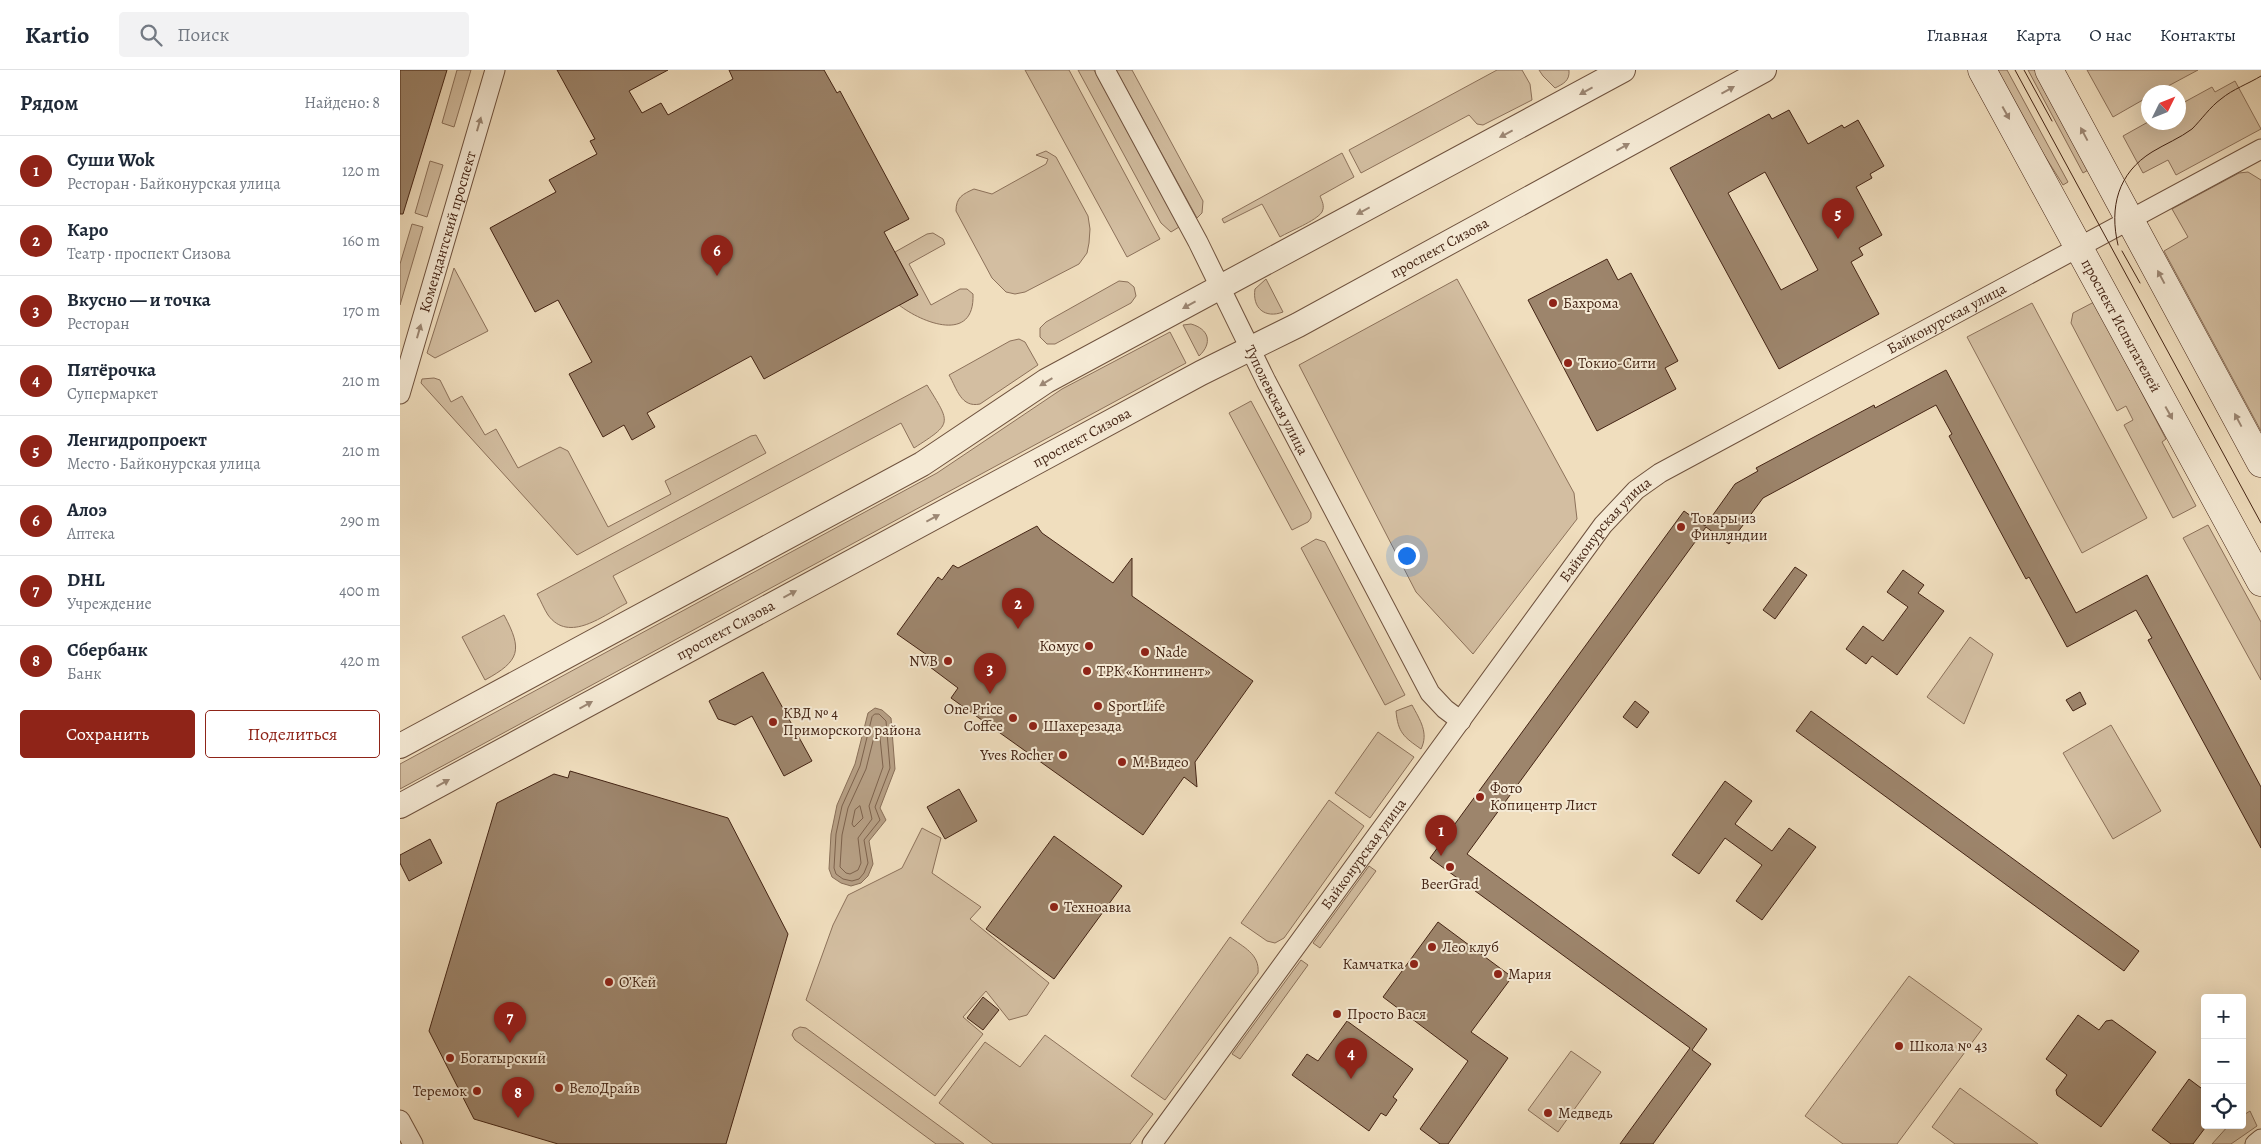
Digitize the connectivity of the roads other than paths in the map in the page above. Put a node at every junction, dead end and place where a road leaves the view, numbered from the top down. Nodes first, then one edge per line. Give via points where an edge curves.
1 (495, 70) edge
2 (1105, 70) edge
3 (1623, 70) edge
4 (1764, 70) edge
5 (1982, 70) edge
6 (2049, 70) edge
7 (2260, 153) edge
8 (2130, 220) junction
9 (2079, 247) junction
10 (1220, 288) junction
11 (1250, 349) junction
12 (400, 394) edge
13 (2261, 463) edge
14 (2261, 582) edge
15 (1461, 722) junction
16 (400, 746) edge
17 (400, 806) edge
18 (400, 1120) edge
19 (2261, 1139) edge
20 (413, 1144) edge
21 (1152, 1144) edge
22 (2255, 1144) edge

12 -> 1 street, Комендантский проспект
2 - 10 street, Туполевская улица
3 -> 10 street
11 -> 4 street, проспект Сизова
5 -> 9 main road, проспект Испытателей
8 -> 6 main road
7 - 8 street, Байконурская улица
8 - 9 street, Байконурская улица
13 -> 8 main road
9 -> 14 main road, проспект Испытателей
9 - 15 street, Байконурская улица via 1660,473 1636,490 1603,526
10 - 11 street, Туполевская улица
10 -> 16 street via 1046,381 906,472
11 - 15 street, Туполевская улица via 1430,693
17 -> 11 street, проспект Сизова
15 - 21 street, Байконурская улица
18 - 20 street
19 - 22 street

